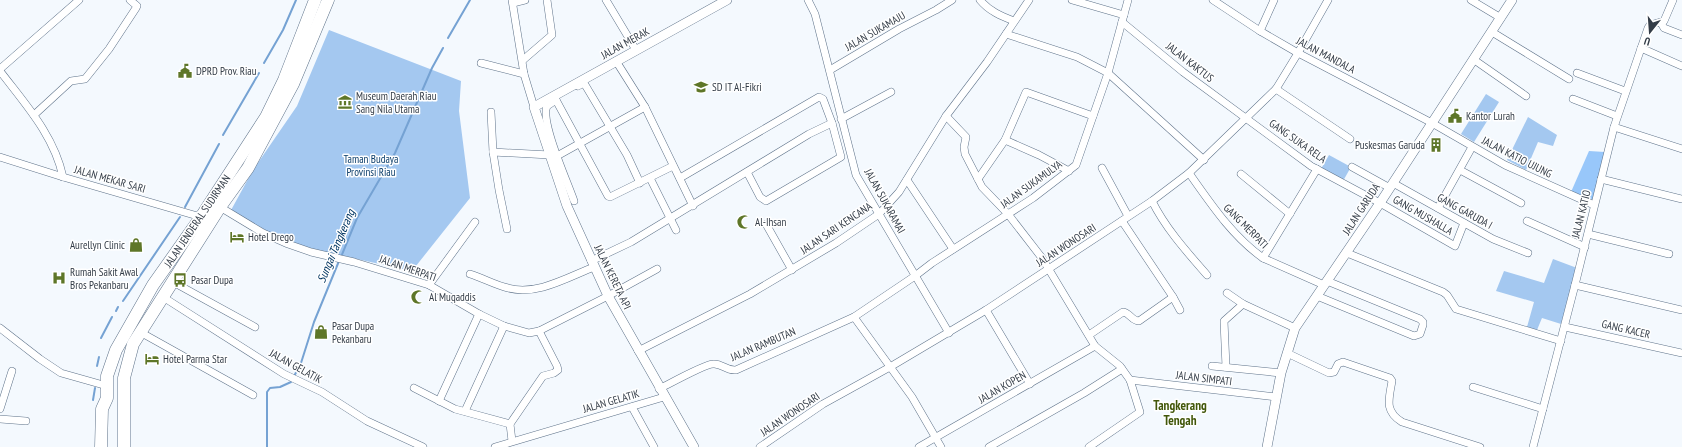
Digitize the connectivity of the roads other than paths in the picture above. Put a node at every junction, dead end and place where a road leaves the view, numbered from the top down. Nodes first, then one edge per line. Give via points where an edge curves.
1 (79, 0) edge
2 (130, 0) edge
3 (315, 0) edge
4 (328, 0) edge
5 (525, 0) edge
6 (548, 0) edge
7 (606, 0) edge
8 (727, 0) edge
9 (808, 0) edge
10 (952, 0) edge
11 (980, 0) edge
12 (1028, 0) edge
13 (1072, 0) edge
14 (1128, 0) edge
15 (1213, 0) edge
16 (1274, 0) edge
17 (1328, 0) edge
18 (1471, 0) edge
19 (1512, 0) edge
20 (1673, 0) edge
21 (513, 2) edge
22 (1123, 18) junction
23 (1501, 18) junction
24 (1014, 21) junction
25 (1661, 23) junction
26 (1260, 31) junction
27 (1492, 32) junction
28 (1006, 34) junction
29 (1682, 35) edge
30 (1641, 48) junction
31 (636, 50) junction
32 (1298, 53) junction
33 (1473, 59) junction
34 (522, 60) junction
35 (616, 61) junction
36 (481, 63) dead end
37 (1682, 66) edge
38 (0, 70) edge
39 (830, 70) junction
40 (1108, 73) junction
41 (1577, 73) dead end
42 (524, 74) junction
43 (1569, 79) dead end
44 (1276, 89) junction
45 (1625, 91) junction
46 (891, 92) dead end
47 (1526, 96) dead end
48 (556, 100) junction
49 (1574, 100) dead end
50 (534, 107) junction
51 (645, 107) junction
52 (490, 112) dead end
53 (34, 115) junction
54 (946, 116) junction
55 (1093, 116) junction
56 (1617, 116) junction
57 (841, 119) junction
58 (1246, 119) junction
59 (832, 123) junction
60 (1432, 123) junction
61 (610, 126) junction
62 (1614, 127) junction
63 (1350, 139) dead end
64 (1005, 140) junction
65 (580, 143) junction
66 (1472, 147) junction
67 (1682, 149) edge
68 (493, 152) junction
69 (554, 155) junction
70 (0, 157) edge
71 (1204, 160) junction
72 (674, 166) junction
73 (1352, 167) dead end
74 (1102, 168) dead end
75 (1317, 169) junction
76 (1460, 170) junction
77 (1069, 171) junction
78 (747, 172) junction
79 (1189, 174) junction
80 (1241, 174) dead end
81 (63, 177) junction
82 (650, 178) junction
83 (680, 178) junction
84 (978, 179) junction
85 (1601, 179) junction
86 (907, 180) junction
87 (640, 184) junction
88 (1391, 185) junction
89 (1682, 199) edge
90 (574, 201) dead end
91 (1152, 201) junction
92 (1380, 203) junction
93 (1521, 203) dead end
94 (1594, 205) junction
95 (693, 206) junction
96 (220, 207) junction
97 (1438, 208) junction
98 (879, 214) junction
99 (1008, 214) junction
100 (1290, 214) junction
101 (1128, 216) junction
102 (201, 217) junction
103 (671, 219) junction
104 (1526, 220) dead end
105 (1122, 221) junction
106 (475, 222) dead end
107 (1464, 222) junction
108 (766, 224) dead end
109 (508, 229) dead end
110 (676, 230) dead end
111 (1588, 234) junction
112 (1585, 247) junction
113 (953, 249) junction
114 (1347, 253) junction
115 (1528, 254) dead end
116 (1669, 254) dead end
117 (1263, 258) junction
118 (593, 264) junction
119 (657, 269) dead end
120 (792, 270) junction
121 (1048, 270) junction
122 (470, 274) dead end
123 (1207, 275) dead end
124 (915, 276) junction
125 (173, 282) junction
126 (1326, 283) junction
127 (429, 285) junction
128 (1575, 285) junction
129 (1227, 293) dead end
130 (608, 296) junction
131 (1317, 296) junction
132 (163, 297) junction
133 (1173, 297) junction
134 (1243, 304) junction
135 (986, 310) junction
136 (1180, 310) dead end
137 (1682, 310) edge
138 (479, 314) junction
139 (854, 317) junction
140 (504, 326) junction
141 (255, 327) dead end
142 (1564, 327) junction
143 (0, 328) edge
144 (1295, 328) junction
145 (539, 331) junction
146 (140, 332) junction
147 (949, 333) junction
148 (1089, 335) junction
149 (1561, 341) junction
150 (1095, 346) junction
151 (638, 351) junction
152 (1287, 353) junction
153 (1682, 353) edge
154 (1212, 366) dead end
155 (890, 367) junction
156 (1226, 367) junction
157 (1122, 369) junction
158 (12, 371) dead end
159 (1281, 373) junction
160 (124, 378) junction
161 (1130, 380) junction
162 (1030, 384) junction
163 (1473, 387) dead end
164 (414, 388) dead end
165 (659, 389) junction
166 (107, 392) junction
167 (253, 395) dead end
168 (664, 397) junction
169 (1276, 397) junction
170 (439, 401) junction
171 (632, 407) junction
172 (1543, 408) junction
173 (0, 409) edge
174 (113, 411) junction
175 (465, 411) junction
176 (0, 419) edge
177 (26, 421) dead end
178 (510, 424) junction
179 (936, 437) junction
180 (512, 441) junction
181 (101, 447) edge
182 (109, 447) edge
183 (116, 447) edge
184 (124, 447) edge
185 (423, 447) edge
186 (495, 447) edge
187 (654, 447) edge
188 (694, 447) edge
189 (760, 447) edge
190 (919, 447) edge
191 (942, 447) edge
192 (989, 447) edge
193 (1090, 447) edge
194 (1267, 447) edge
195 (1479, 447) edge
196 (1532, 447) edge

1 - 38 street, JALAN MEKAR SARI
2 - 53 street via 136,8 109,49 85,78 71,81
3 - 102 main road, JALAN JENDERAL SUDIRMAN via 284,80 266,117
4 - 96 main road, JALAN JENDERAL SUDIRMAN via 286,100 248,168
5 - 21 street
6 - 34 street via 552,35
7 - 31 street
8 - 31 street, JALAN MERAK
9 - 39 street, JALAN SUKARAMAI via 815,14
10 - 39 street, JALAN SUKAMAJU
11 - 24 street via 993,12
12 - 24 street, JALAN SARI KENCANA
13 - 22 street
14 - 22 street, JALAN SUKAMULYA
15 - 26 street, JALAN MANDALA
16 - 26 street
17 - 32 street, JALAN WONOSARI
18 - 23 street
19 - 23 street, JALAN GARUDA
20 - 25 street, JALAN KATIO via 1666,18
21 - 34 street
22 - 40 street, JALAN SUKAMULYA
22 - 58 street, JALAN KAKTUS via 1183,72
23 - 27 street, JALAN GARUDA
24 - 28 street, JALAN SARI KENCANA
25 - 29 street via 1664,28
25 - 30 street, JALAN KATIO via 1648,28
26 - 32 street, JALAN MANDALA
27 - 33 street, JALAN GARUDA
27 - 43 street
28 - 40 street via 1077,57
28 - 54 street, JALAN SARI KENCANA
30 - 37 street
30 - 45 street, JALAN KATIO
31 - 35 street, JALAN MERAK
32 - 44 street, JALAN WONOSARI
32 - 60 street, JALAN MANDALA
33 - 47 street
33 - 60 street, JALAN GARUDA
34 - 42 street
35 - 50 street, JALAN MERAK
35 - 51 street
36 - 42 street
38 - 53 street, JALAN MEKAR SARI
39 - 57 street, JALAN SUKARAMAI
40 - 55 street, JALAN SUKAMULYA
40 - 71 street
41 - 45 street
42 - 50 street
44 - 58 street, JALAN WONOSARI
44 - 63 street
45 - 56 street, JALAN KATIO
46 - 57 street
48 - 61 street via 584,83
48 - 65 street
48 - 69 street via 546,106 545,114
49 - 56 street
50 - 69 street, JALAN KERETA API
51 - 61 street
51 - 72 street
52 - 68 street
53 - 81 street, JALAN MEKAR SARI via 55,149
54 - 84 street via 966,137 965,154
54 - 86 street, JALAN SARI KENCANA
55 - 64 street via 1026,92
55 - 77 street, JALAN SUKAMULYA via 1076,165
56 - 62 street, JALAN KATIO
57 - 98 street, JALAN SUKARAMAI via 856,175
58 - 71 street, JALAN WONOSARI
58 - 75 street, GANG SUKA RELA
59 - 78 street
59 - 78 street via 841,157 766,201 760,197
59 - 83 street via 823,99 819,97
60 - 66 street, JALAN KATIO UJUNG
60 - 88 street, JALAN GARUDA
61 - 65 street
61 - 87 street via 628,155
62 - 67 street
62 - 85 street, JALAN KATIO
64 - 77 street
64 - 84 street
65 - 69 street
65 - 87 street via 608,196
66 - 76 street
66 - 94 street, JALAN KATIO UJUNG via 1530,177
68 - 69 street
68 - 109 street
69 - 90 street
69 - 118 street, JALAN KERETA API via 567,206
70 - 81 street
71 - 79 street, JALAN WONOSARI
72 - 82 street
72 - 83 street
73 - 88 street, GANG GARUDA I
74 - 101 street
75 - 92 street, GANG SUKA RELA
75 - 100 street
76 - 93 street
76 - 97 street
77 - 99 street, JALAN SUKAMULYA
78 - 95 street
79 - 91 street, JALAN WONOSARI
79 - 117 street, GANG MERPATI via 1220,217 1239,238
80 - 100 street
81 - 102 street, JALAN MEKAR SARI
82 - 87 street
82 - 103 street
83 - 95 street
84 - 99 street via 982,187
85 - 89 street
85 - 94 street, JALAN KATIO
86 - 98 street, JALAN SARI KENCANA
86 - 113 street
88 - 92 street, JALAN GARUDA
88 - 97 street, GANG GARUDA I
91 - 101 street, JALAN WONOSARI
91 - 123 street via 1174,237
92 - 107 street, GANG MUSHALLA via 1455,246
92 - 114 street, JALAN GARUDA
94 - 111 street, JALAN KATIO
95 - 103 street
96 - 125 main road, JALAN JENDERAL SUDIRMAN
96 - 127 street, JALAN MERPATI via 263,233 311,252
97 - 107 street, GANG GARUDA I
98 - 120 street, JALAN SARI KENCANA
98 - 124 street, JALAN SUKARAMAI
99 - 113 street, JALAN SUKAMULYA
99 - 121 street via 1042,258
100 - 117 street
101 - 105 street, JALAN WONOSARI
102 - 166 main road, JALAN JENDERAL SUDIRMAN via 153,286 121,340 112,359
103 - 110 street
103 - 118 street
104 - 112 street
105 - 121 street, JALAN WONOSARI
105 - 133 street
106 - 127 street
107 - 115 street, GANG GARUDA I via 1493,239
108 - 120 street
111 - 112 street, JALAN KATIO
111 - 116 street
112 - 128 street, JALAN KATIO
113 - 124 street, JALAN SUKAMULYA
114 - 126 street, JALAN GARUDA
114 - 149 street via 1443,292 1456,309
117 - 126 street, GANG MERPATI
118 - 122 street via 547,286 524,290 508,288
118 - 130 street, JALAN KERETA API
119 - 130 street, JALAN MERPATI
120 - 151 street, JALAN SARI KENCANA
121 - 135 street, JALAN WONOSARI
121 - 148 street
124 - 139 street, JALAN RAMBUTAN
124 - 147 street, JALAN SUKARAMAI
125 - 132 main road, JALAN JENDERAL SUDIRMAN
125 - 141 street
126 - 131 street, JALAN GARUDA
126 - 131 street, GANG MERPATI via 1420,319 1423,323 1420,334 1414,336
127 - 138 street, JALAN MERPATI
128 - 137 street
128 - 142 street, JALAN KATIO
129 - 134 street
130 - 145 street, JALAN MERPATI
130 - 151 street, JALAN KERETA API
131 - 144 street, JALAN GARUDA
132 - 146 main road, JALAN JENDERAL SUDIRMAN
132 - 185 street, JALAN GELATIK via 284,374 322,392 367,421
133 - 136 street
133 - 148 street via 1140,320 1135,320 1123,312
134 - 144 street
134 - 156 street via 1224,321
135 - 147 street, JALAN WONOSARI
135 - 162 street
138 - 140 street, JALAN MERPATI
138 - 170 street
139 - 155 street
139 - 165 street, JALAN RAMBUTAN via 736,370 710,364
140 - 145 street, JALAN MERPATI via 528,333
140 - 175 street
142 - 149 street, JALAN KATIO
142 - 153 street, GANG KACER
143 - 166 street via 61,373
144 - 152 street, JALAN GARUDA
145 - 178 street via 558,370 543,376
146 - 160 main road, JALAN JENDERAL SUDIRMAN via 133,344
146 - 167 street
147 - 155 street, JALAN WONOSARI
148 - 150 street
149 - 172 street, JALAN KATIO
150 - 157 street
150 - 162 street, JALAN KOPEN
151 - 165 street, JALAN KERETA API
152 - 159 street, JALAN GARUDA
152 - 195 street via 1328,373 1334,372 1338,364 1343,362 1390,378 1392,381 1389,409 1396,418
154 - 156 street
155 - 179 street
155 - 189 street, JALAN WONOSARI via 823,404
156 - 159 street
157 - 161 street
157 - 192 street
158 - 173 street
159 - 169 street, JALAN GARUDA
160 - 174 main road via 119,386
160 - 184 main road, JALAN JENDERAL SUDIRMAN
161 - 169 street, JALAN SIMPATI
161 - 193 street via 1140,412
162 - 179 street, JALAN KOPEN
163 - 172 street
164 - 170 street
165 - 168 street, JALAN KERETA API
166 - 174 main road
166 - 181 main road, JALAN JENDERAL SUDIRMAN via 102,408
168 - 171 street, JALAN GELATIK
168 - 188 street, JALAN KERETA API
169 - 194 street, JALAN GARUDA
170 - 175 street via 454,409
171 - 180 street, JALAN GELATIK
171 - 187 street
172 - 196 street, JALAN KATIO
174 - 182 main road
174 - 183 main road
175 - 178 street
176 - 177 street
178 - 180 street
179 - 190 street, JALAN KOPEN
179 - 191 street
180 - 186 street, JALAN GELATIK

